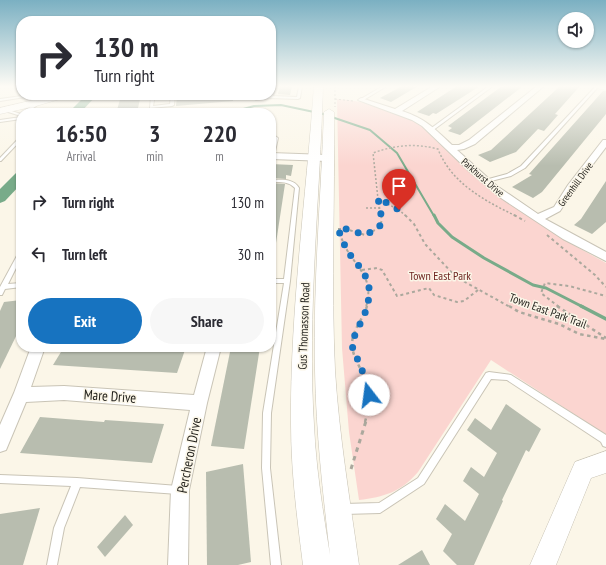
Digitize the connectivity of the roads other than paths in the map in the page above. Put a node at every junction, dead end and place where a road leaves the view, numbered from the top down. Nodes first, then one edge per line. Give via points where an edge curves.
1 (318, 112) edge
2 (331, 112) edge
3 (401, 112) edge
4 (455, 112) edge
5 (509, 112) edge
6 (574, 112) edge
7 (16, 118) edge
8 (0, 121) edge
9 (431, 130) junction
10 (606, 142) edge
11 (16, 143) edge
12 (451, 148) junction
13 (276, 156) edge
14 (321, 158) junction
15 (0, 160) edge
16 (276, 181) edge
17 (486, 181) junction
18 (538, 218) junction
19 (606, 257) edge
20 (16, 263) edge
21 (276, 281) edge
22 (287, 281) junction
23 (16, 286) edge
24 (4, 287) junction
25 (0, 293) edge
26 (36, 352) edge
27 (213, 352) edge
28 (21, 395) junction
29 (199, 403) junction
30 (606, 443) edge
31 (0, 444) edge
32 (606, 462) edge
33 (0, 479) edge
34 (78, 482) junction
35 (180, 490) junction
36 (338, 509) junction
37 (52, 565) edge
38 (178, 565) edge
39 (276, 565) edge
40 (317, 565) edge
41 (345, 565) edge
42 (543, 565) edge

1 - 14 main road, Gus Thomasson Road
2 - 14 main road, Gus Thomasson Road
3 - 9 street, Parkhurst Drive via 415,118
4 - 9 lane
5 - 12 street via 472,142
6 - 17 lane via 523,167 509,175
7 - 8 lane
9 - 12 street, Parkhurst Drive
10 - 18 street, Greenhill Drive via 557,209
11 - 15 lane
12 - 17 street, Parkhurst Drive
13 - 14 street
14 - 36 main road, Gus Thomasson Road via 325,370
14 - 40 main road, Gus Thomasson Road via 306,293 302,406 305,472
16 - 22 lane via 287,181 297,188
17 - 18 street, Parkhurst Drive
18 - 19 street, Parkhurst Drive via 576,243
20 - 24 lane
21 - 22 lane
22 - 39 lane via 266,420 266,468
23 - 24 lane
24 - 25 lane
26 - 28 street
27 - 29 street, Percheron Drive
28 - 29 street, Mare Drive via 103,394
28 - 31 street
29 - 35 street, Percheron Drive
30 - 36 lane via 604,439 508,377 489,376 421,481 380,508
32 - 42 street via 583,470
33 - 34 lane
34 - 35 lane
34 - 37 lane via 59,528
35 - 38 street, Percheron Drive
36 - 41 main road, Gus Thomasson Road

